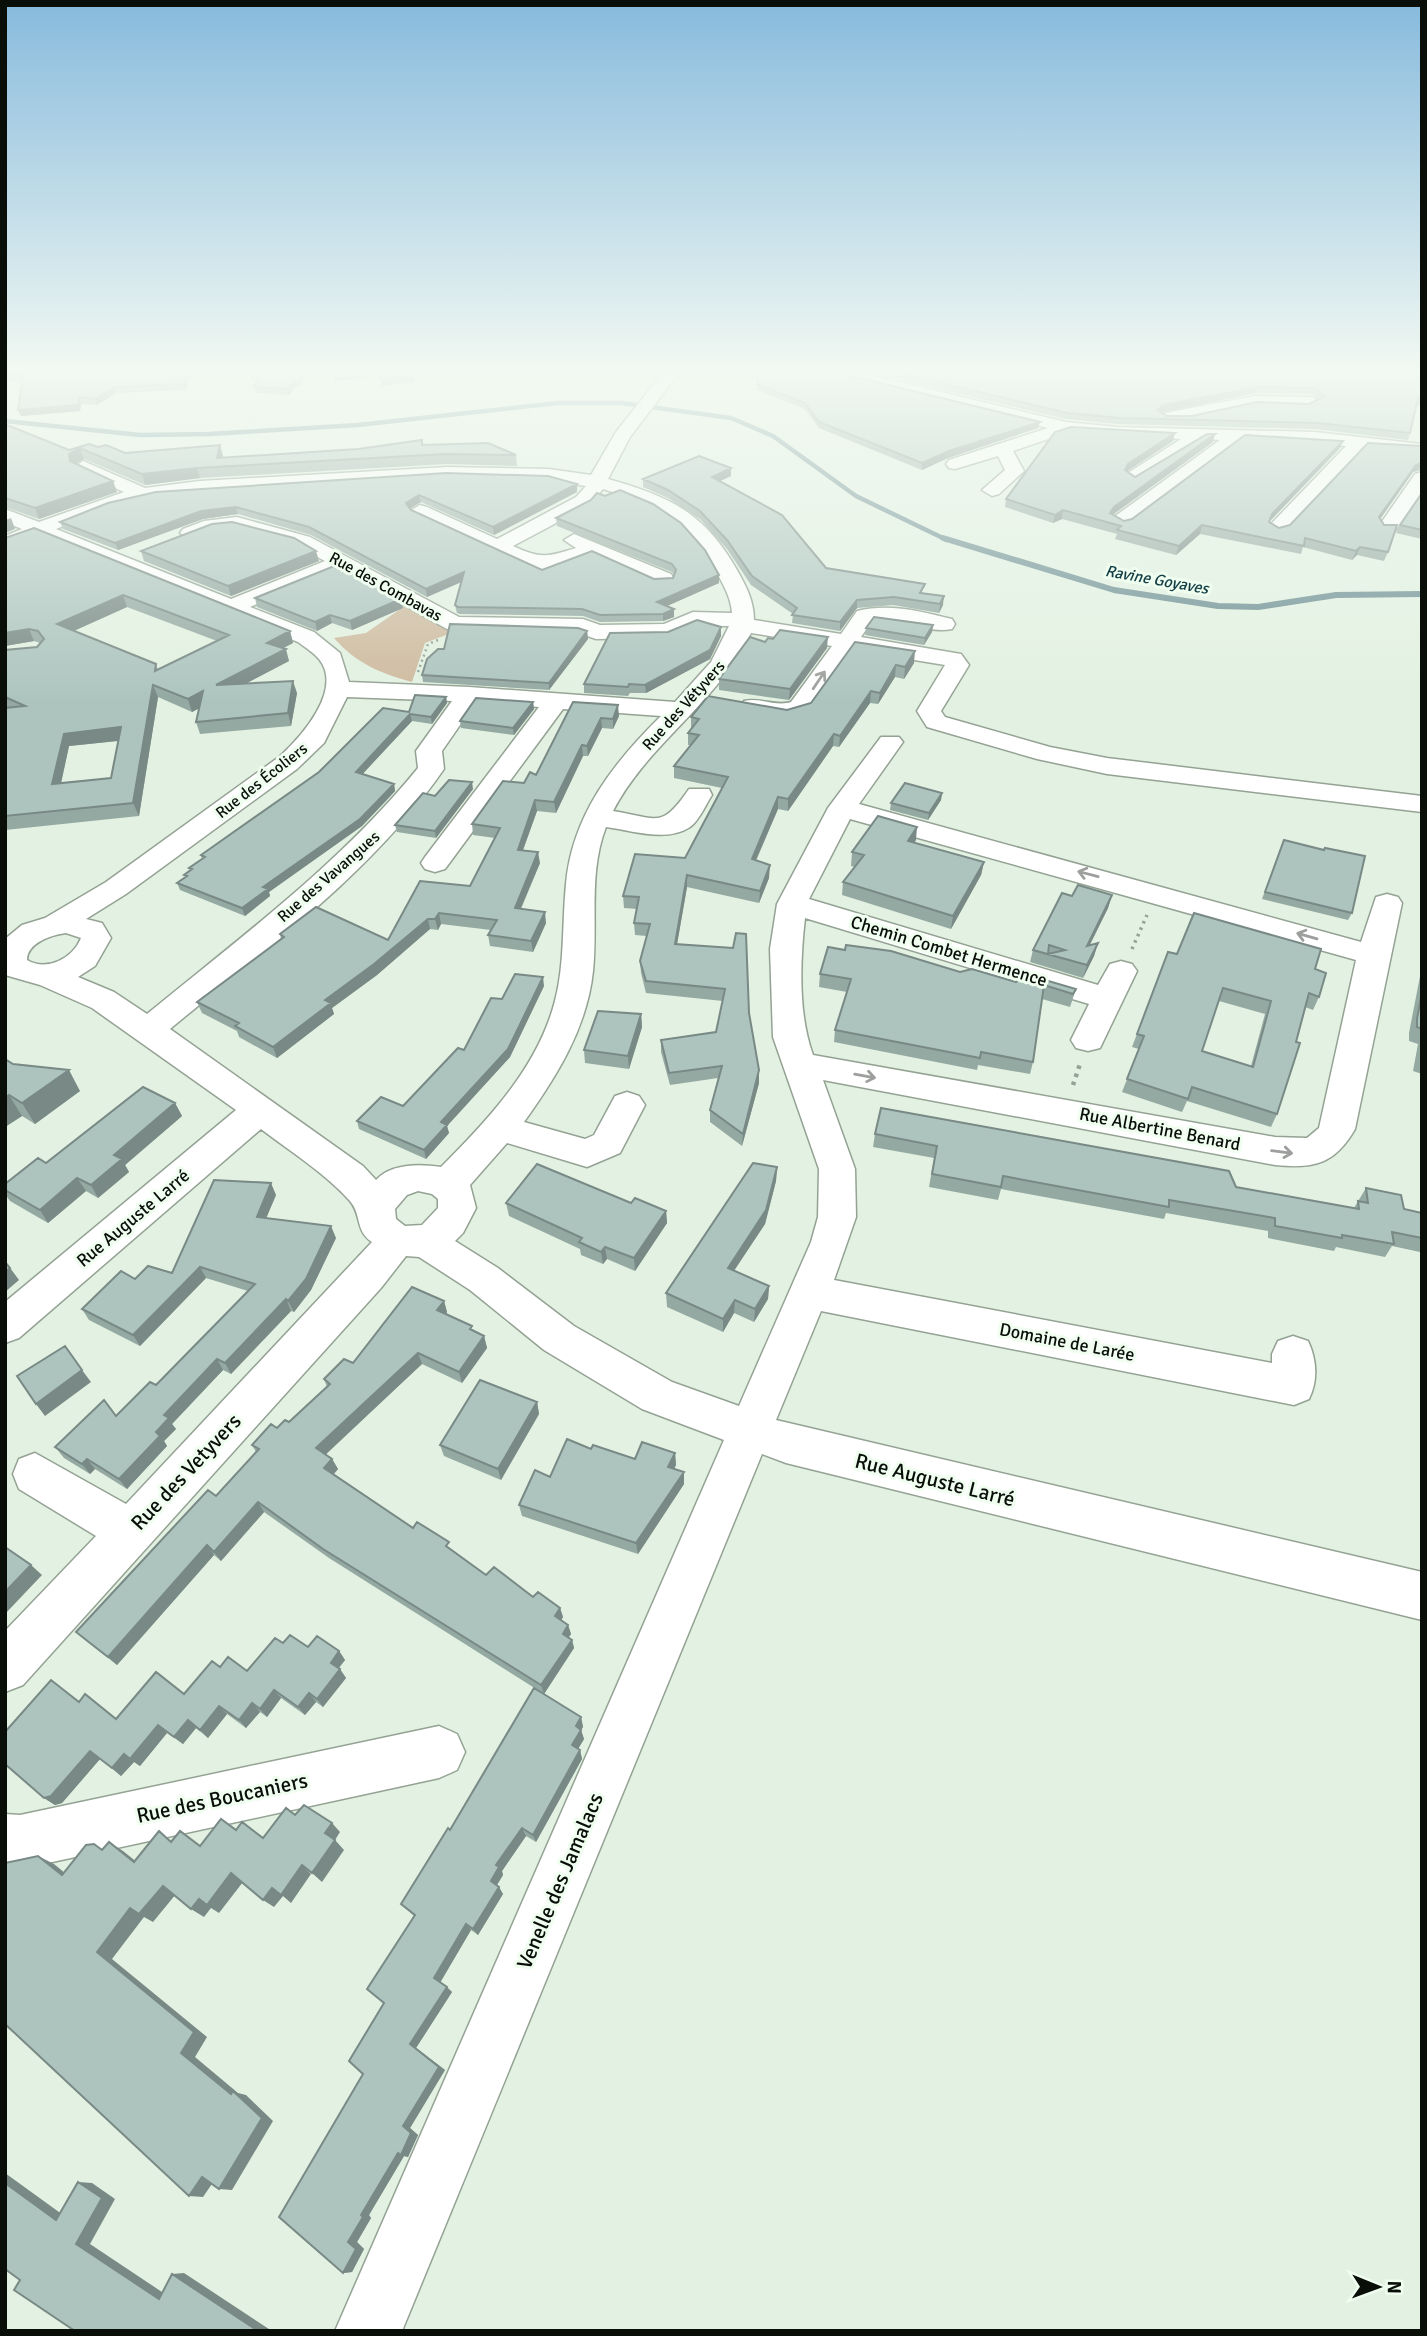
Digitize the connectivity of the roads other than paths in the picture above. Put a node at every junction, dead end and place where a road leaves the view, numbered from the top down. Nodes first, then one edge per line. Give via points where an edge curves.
1 (119, 483) edge
2 (310, 483) edge
3 (595, 483) edge
4 (599, 483) edge
5 (1000, 483) edge
6 (1173, 483) edge
7 (1321, 483) edge
8 (1419, 483) edge
9 (992, 490) dead end
10 (167, 492) junction
11 (143, 494) junction
12 (420, 512) edge
13 (155, 513) edge
14 (5, 515) edge
15 (1121, 521) edge
16 (541, 525) junction
17 (1388, 527) edge
18 (1278, 528) edge
19 (39, 529) junction
20 (170, 537) edge
21 (5, 543) edge
22 (497, 547) junction
23 (595, 550) junction
24 (143, 551) edge
25 (120, 560) junction
26 (342, 562) junction
27 (663, 579) edge
28 (235, 605) junction
29 (743, 622) junction
30 (944, 624) dead end
31 (846, 641) junction
32 (339, 689) junction
33 (469, 694) junction
34 (707, 702) junction
35 (555, 703) junction
36 (890, 742) dead end
37 (698, 795) dead end
38 (1422, 804) edge
39 (842, 808) junction
40 (597, 817) junction
41 (435, 863) dead end
42 (116, 888) junction
43 (1387, 903) dead end
44 (792, 904) junction
45 (56, 924) junction
46 (93, 945) junction
47 (1373, 955) junction
48 (16, 962) edge
49 (103, 1000) junction
50 (148, 1030) junction
51 (1088, 1040) road end
52 (798, 1064) junction
53 (627, 1105) dead end
54 (260, 1110) junction
55 (500, 1128) junction
56 (448, 1184) junction
57 (408, 1219) junction
58 (470, 1271) junction
59 (367, 1277) junction
60 (809, 1292) junction
61 (5, 1326) edge
62 (1295, 1383) dead end
63 (752, 1431) junction
64 (35, 1474) dead end
65 (131, 1532) junction
66 (1422, 1596) edge
67 (5, 1667) edge
68 (439, 1752) dead end
69 (5, 1841) edge
70 (368, 2331) edge

1 - 11 street
2 - 10 street
3 - 16 street via 583,501
4 - 29 street via 648,498 693,524 710,542 736,587
5 - 9 street
6 - 15 street
7 - 18 street
8 - 17 street
10 - 11 street
10 - 13 street
11 - 19 street
12 - 22 street
14 - 19 street
16 - 22 street
16 - 23 street
19 - 21 street
19 - 25 street
20 - 26 street, Rue des Combavas via 237,523 303,541
22 - 23 street via 542,564
23 - 27 street
24 - 25 street
25 - 28 street
26 - 28 street
26 - 29 street, Rue des Combavas via 459,624 644,632 668,631 693,619
28 - 32 street via 306,637 332,658
29 - 31 street, Rue des Combavas
29 - 34 street, Rue des Vétyvers
30 - 31 street via 879,613 865,616
34 -> 31 street via 787,712 800,707
31 - 38 street, Rue des Combavas via 957,662 929,711 936,722 1046,754 1107,766
32 - 33 street
32 - 42 street, Rue des Écoliers via 315,738 288,763
33 - 35 street
33 - 50 street, Rue des Vavangues via 429,751 431,769 364,848
34 - 35 street
34 - 40 street, Rue des Vétyvers via 626,770
35 - 41 street
36 - 39 street, Venelle des Jamalacs
37 - 40 street via 681,821 664,827
39 - 44 street, Venelle des Jamalacs
47 -> 39 street
40 - 55 street, Rue des Vétyvers via 582,872 576,978 566,1015 538,1075
42 - 45 street, Rue des Écoliers
42 - 46 street
43 - 47 street, Rue Albertine Benard
44 - 51 street, Chemin Combet Hermence via 1113,985
44 - 52 street, Venelle des Jamalacs via 786,949 787,1011
45 - 46 street via 91,929
45 - 48 street via 36,930
46 - 48 street via 72,967
46 - 49 street
52 -> 47 street, Rue Albertine Benard via 1275,1151 1316,1152 1330,1143 1337,1129
48 - 49 street, Rue Auguste Larré
49 - 50 street, Rue Auguste Larré
50 - 54 street, Rue Auguste Larré
52 - 60 street, Venelle des Jamalacs via 830,1147 839,1193 830,1242
53 - 55 street via 607,1144 587,1153
54 - 57 street, Rue Auguste Larré
54 - 61 street, Rue Auguste Larré
55 - 56 street, Rue des Vétyvers
56 - 57 street via 417,1177
56 - 57 street via 459,1203
57 - 58 street, Rue Auguste Larré
57 - 59 street, Rue des Vetyvers
58 - 59 street via 415,1263
58 - 63 street, Rue Auguste Larré via 559,1338 657,1396
59 - 65 street, Rue des Vetyvers
60 - 62 street, Domaine de Larée
60 - 63 street, Venelle des Jamalacs
63 - 66 street, Rue Auguste Larré via 937,1481
63 - 70 street, Venelle des Jamalacs
64 - 65 street
65 - 67 street, Rue des Vetyvers
68 - 69 street, Rue des Boucaniers via 33,1839

